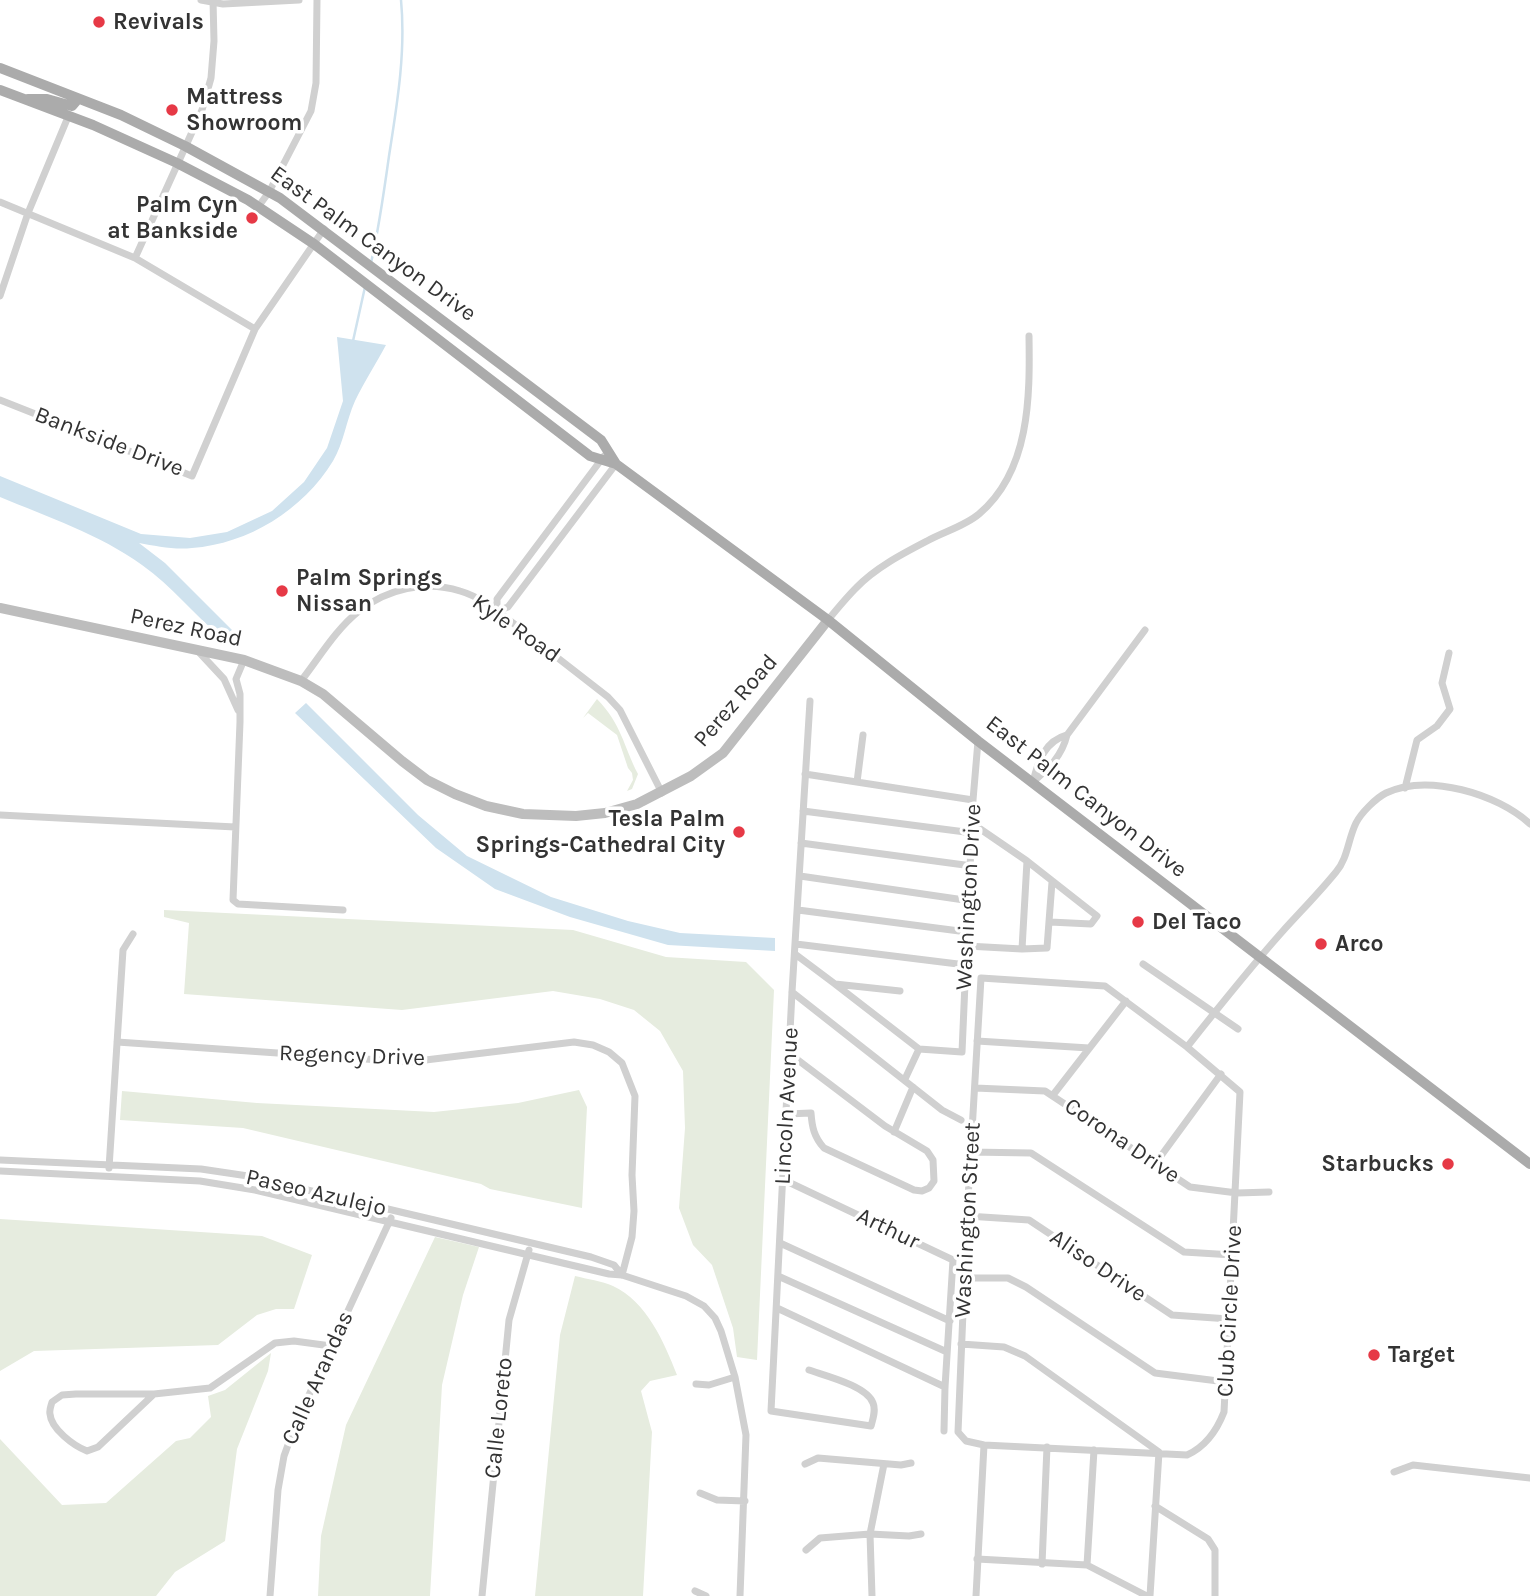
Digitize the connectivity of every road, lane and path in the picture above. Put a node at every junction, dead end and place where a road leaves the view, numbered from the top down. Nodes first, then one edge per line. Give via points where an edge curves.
1 (201, 0) edge
2 (299, 0) edge
3 (317, 0) edge
4 (213, 2) edge
5 (0, 68) edge
6 (0, 90) edge
7 (78, 99) junction
8 (26, 100) junction
9 (68, 117) junction
10 (185, 146) junction
11 (177, 163) junction
12 (269, 192) junction
13 (0, 202) edge
14 (258, 207) junction
15 (28, 213) junction
16 (324, 229) junction
17 (314, 244) junction
18 (135, 258) junction
19 (0, 296) edge
20 (255, 329) junction
21 (1029, 336) dead end
22 (0, 400) edge
23 (608, 450) junction
24 (601, 460) junction
25 (616, 464) junction
26 (0, 608) edge
27 (497, 611) junction
28 (828, 620) junction
29 (1145, 630) dead end
30 (197, 649) junction
31 (1449, 653) dead end
32 (244, 660) junction
33 (302, 681) junction
34 (810, 701) dead end
35 (240, 714) junction
36 (1067, 734) junction
37 (863, 735) dead end
38 (978, 741) junction
39 (805, 774) junction
40 (857, 782) junction
41 (1033, 782) junction
42 (1405, 788) junction
43 (662, 793) junction
44 (974, 800) junction
45 (803, 811) junction
46 (0, 815) edge
47 (1530, 824) edge
48 (235, 827) junction
49 (973, 829) junction
50 (801, 843) junction
51 (1027, 861) junction
52 (972, 866) junction
53 (800, 876) junction
54 (1052, 882) junction
55 (971, 901) junction
56 (344, 910) dead end
57 (798, 910) junction
58 (1049, 922) junction
59 (967, 932) junction
60 (133, 934) dead end
61 (796, 944) junction
62 (967, 946) junction
63 (1022, 949) junction
64 (795, 954) junction
65 (1260, 957) junction
66 (1143, 964) dead end
67 (966, 965) junction
68 (981, 978) joint
69 (835, 984) junction
70 (900, 990) dead end
71 (792, 992) junction
72 (1126, 1001) junction
73 (1215, 1012) junction
74 (1238, 1029) dead end
75 (977, 1041) junction
76 (117, 1042) junction
77 (1187, 1047) junction
78 (1089, 1048) junction
79 (919, 1049) junction
80 (790, 1054) junction
81 (1221, 1074) junction
82 (905, 1079) junction
83 (913, 1087) junction
84 (975, 1088) junction
85 (1053, 1095) junction
86 (787, 1114) junction
87 (961, 1120) dead end
88 (894, 1132) junction
89 (970, 1152) junction
90 (0, 1160) edge
91 (1529, 1160) edge
92 (1155, 1164) junction
93 (110, 1165) junction
94 (0, 1171) edge
95 (109, 1176) junction
96 (782, 1179) junction
97 (1269, 1192) dead end
98 (1237, 1193) junction
99 (395, 1211) junction
100 (967, 1216) junction
101 (390, 1221) junction
102 (531, 1243) junction
103 (780, 1243) junction
104 (528, 1253) junction
105 (1233, 1255) junction
106 (622, 1275) junction
107 (778, 1276) junction
108 (965, 1278) junction
109 (777, 1308) junction
110 (1229, 1319) junction
111 (950, 1321) junction
112 (961, 1344) junction
113 (331, 1346) junction
114 (947, 1352) junction
115 (809, 1370) dead end
116 (734, 1377) junction
117 (1226, 1382) junction
118 (696, 1384) dead end
119 (944, 1387) junction
120 (153, 1394) junction
121 (944, 1431) dead end
122 (984, 1445) junction
123 (1047, 1447) junction
124 (1094, 1450) junction
125 (1159, 1452) junction
126 (911, 1463) dead end
127 (805, 1464) dead end
128 (884, 1464) junction
129 (1394, 1472) dead end
130 (1530, 1478) edge
131 (700, 1493) dead end
132 (745, 1501) junction
133 (1155, 1506) junction
134 (870, 1534) junction
135 (922, 1534) dead end
136 (806, 1550) dead end
137 (977, 1559) junction
138 (1041, 1564) junction
139 (1087, 1565) junction
140 (695, 1591) dead end
141 (270, 1596) edge
142 (482, 1596) edge
143 (706, 1596) edge
144 (740, 1596) edge
145 (873, 1596) edge
146 (976, 1596) edge
147 (1149, 1596) edge
148 (1215, 1596) edge

1 - 4 street
2 - 4 street
3 - 12 street via 311,111
4 - 10 street via 211,78
5 - 7 main road, East Palm Canyon Drive
6 - 8 main road, East Palm Canyon Drive
7 - 8 main road via 72,106 47,99
7 - 10 main road, East Palm Canyon Drive
8 - 9 main road, East Palm Canyon Drive
9 - 11 main road, East Palm Canyon Drive
9 - 15 street
10 - 11 street
10 - 12 main road, East Palm Canyon Drive
11 - 14 main road, East Palm Canyon Drive
11 - 18 street
12 - 14 street
12 - 16 main road, East Palm Canyon Drive
13 - 15 street
14 - 17 main road, East Palm Canyon Drive
15 - 18 street
15 - 19 street
16 - 17 street, Bankside Drive
16 - 23 main road, East Palm Canyon Drive via 592,433
17 - 20 street, Bankside Drive
17 - 24 main road, East Palm Canyon Drive
18 - 20 street
20 - 22 street, Bankside Drive via 192,476
21 - 28 street, Perez Road via 1025,428 999,494 977,516 875,571
23 - 24 street
23 - 25 main road, East Palm Canyon Drive
24 - 25 main road, East Palm Canyon Drive
24 - 27 street via 497,599
25 - 27 street via 508,607
25 - 28 main road, East Palm Canyon Drive
26 - 30 main road, Perez Road
27 - 33 street, Kyle Road via 460,591 401,588 359,611
27 - 43 street, Kyle Road via 620,710
28 - 38 main road, East Palm Canyon Drive
28 - 43 main road, Perez Road via 723,753
29 - 36 street
30 - 32 main road, Perez Road
30 - 35 street via 224,679
31 - 42 street via 1442,682 1450,709 1417,740
32 - 33 main road, Perez Road
32 - 35 street via 236,679
33 - 43 main road, Perez Road via 344,709 427,780 486,807 576,816 605,813
34 - 39 street, Lincoln Avenue
35 - 48 street
36 - 41 street via 1063,750
36 - 41 street via 1054,740 1038,760
37 - 40 street
38 - 41 main road, East Palm Canyon Drive
38 - 44 street, Washington Drive
39 - 40 street
39 - 45 street, Lincoln Avenue
40 - 44 street
41 - 65 main road, East Palm Canyon Drive
42 - 47 street via 1459,789 1493,799
42 - 65 street via 1385,793 1368,808 1356,823 1338,871
44 - 49 street, Washington Drive
45 - 49 street
45 - 50 street, Lincoln Avenue
46 - 48 street
48 - 56 street via 234,902
49 - 51 street
49 - 52 street, Washington Drive
50 - 52 street
50 - 53 street, Lincoln Avenue
51 - 54 street
51 - 63 street
52 - 55 street, Washington Drive
53 - 55 street
53 - 57 street, Lincoln Avenue
54 - 58 street
54 - 58 street via 1097,916 1091,924
55 - 59 street, Washington Drive
57 - 59 street
57 - 61 street, Lincoln Avenue
58 - 63 street via 1047,948
59 - 62 street, Washington Drive
60 - 76 street via 123,950
61 - 64 street, Lincoln Avenue
61 - 67 street
62 - 63 street
62 - 67 street, Washington Drive
64 - 69 street
64 - 71 street, Lincoln Avenue
65 - 73 street
65 - 91 main road, East Palm Canyon Drive
66 - 73 street
67 - 79 street, Washington Drive via 962,1052
68 - 72 street, Club Circle Drive via 1105,986
68 - 75 street, Washington Street
69 - 70 street
69 - 79 street
71 - 80 street, Lincoln Avenue
71 - 82 street
72 - 77 street, Club Circle Drive
72 - 78 street
73 - 74 street
73 - 77 street
75 - 78 street
75 - 84 street, Washington Street
76 - 93 street
76 - 106 street, Regency Drive via 410,1062 574,1042 609,1052 622,1063 635,1096 634,1211
77 - 81 street, Club Circle Drive
78 - 85 street
79 - 82 street
80 - 86 street, Lincoln Avenue
80 - 88 street
81 - 92 street
81 - 98 street, Club Circle Drive via 1240,1092
82 - 83 street
83 - 87 street
83 - 88 street
84 - 85 street, Corona Drive
84 - 89 street, Washington Street
85 - 92 street, Corona Drive
86 - 88 street via 811,1113 816,1140 824,1147 914,1190 929,1188 934,1181 933,1160 927,1151
86 - 96 street, Lincoln Avenue
89 - 100 street, Washington Street
89 - 105 street via 1031,1153 1184,1252
90 - 93 street, Paseo Azulejo
92 - 98 street, Corona Drive via 1190,1186
93 - 95 street
93 - 99 street, Paseo Azulejo via 248,1176
94 - 95 street, Paseo Azulejo
95 - 101 street, Paseo Azulejo via 230,1185
96 - 103 street, Lincoln Avenue
96 - 111 street, Arthur via 953,1260
97 - 98 street, Corona Drive
98 - 105 street, Club Circle Drive
99 - 101 street, Calle Arandas
99 - 102 street, Paseo Azulejo
100 - 108 street, Washington Street
100 - 110 street, Aliso Drive via 1028,1220 1172,1315
101 - 104 street, Paseo Azulejo
101 - 113 street, Calle Arandas
102 - 104 street, Calle Loreto
102 - 106 street, Paseo Azulejo via 614,1265
103 - 107 street, Lincoln Avenue
103 - 111 street
104 - 106 street, Paseo Azulejo
104 - 142 street, Calle Loreto via 509,1320
105 - 110 street, Club Circle Drive
106 - 116 street, Paseo Azulejo via 704,1306 721,1331
107 - 109 street, Lincoln Avenue
107 - 114 street
108 - 112 street, Washington Street
108 - 117 street via 1008,1279 1026,1287 1155,1373
109 - 115 street, Lincoln Avenue via 771,1411 871,1426 873,1403 866,1395 852,1385
109 - 119 street
110 - 117 street, Club Circle Drive
111 - 114 street, Arthur
112 - 122 street, Washington Street via 958,1432 966,1441
112 - 125 street via 1004,1347 1025,1356
113 - 120 street via 294,1340 275,1343 210,1388
113 - 141 street, Calle Arandas via 284,1456
114 - 119 street, Arthur
116 - 118 street
116 - 132 street via 746,1435
117 - 125 street, Club Circle Drive via 1219,1425 1198,1450 1187,1455
119 - 121 street, Arthur
120 - 120 street via 62,1395 52,1402 50,1414 53,1424 87,1451 98,1447
122 - 123 street, Club Circle Drive
122 - 137 street
123 - 124 street, Club Circle Drive
123 - 138 street
124 - 125 street, Club Circle Drive
124 - 139 street
125 - 133 street
126 - 128 street
127 - 128 street via 818,1458
128 - 134 street
129 - 130 street via 1413,1465
131 - 132 street via 717,1500
132 - 144 street
133 - 147 street
133 - 148 street via 1208,1539 1215,1550
134 - 135 street
134 - 136 street via 820,1538
134 - 145 street
137 - 138 street
137 - 146 street
138 - 139 street
139 - 147 street
140 - 143 street

